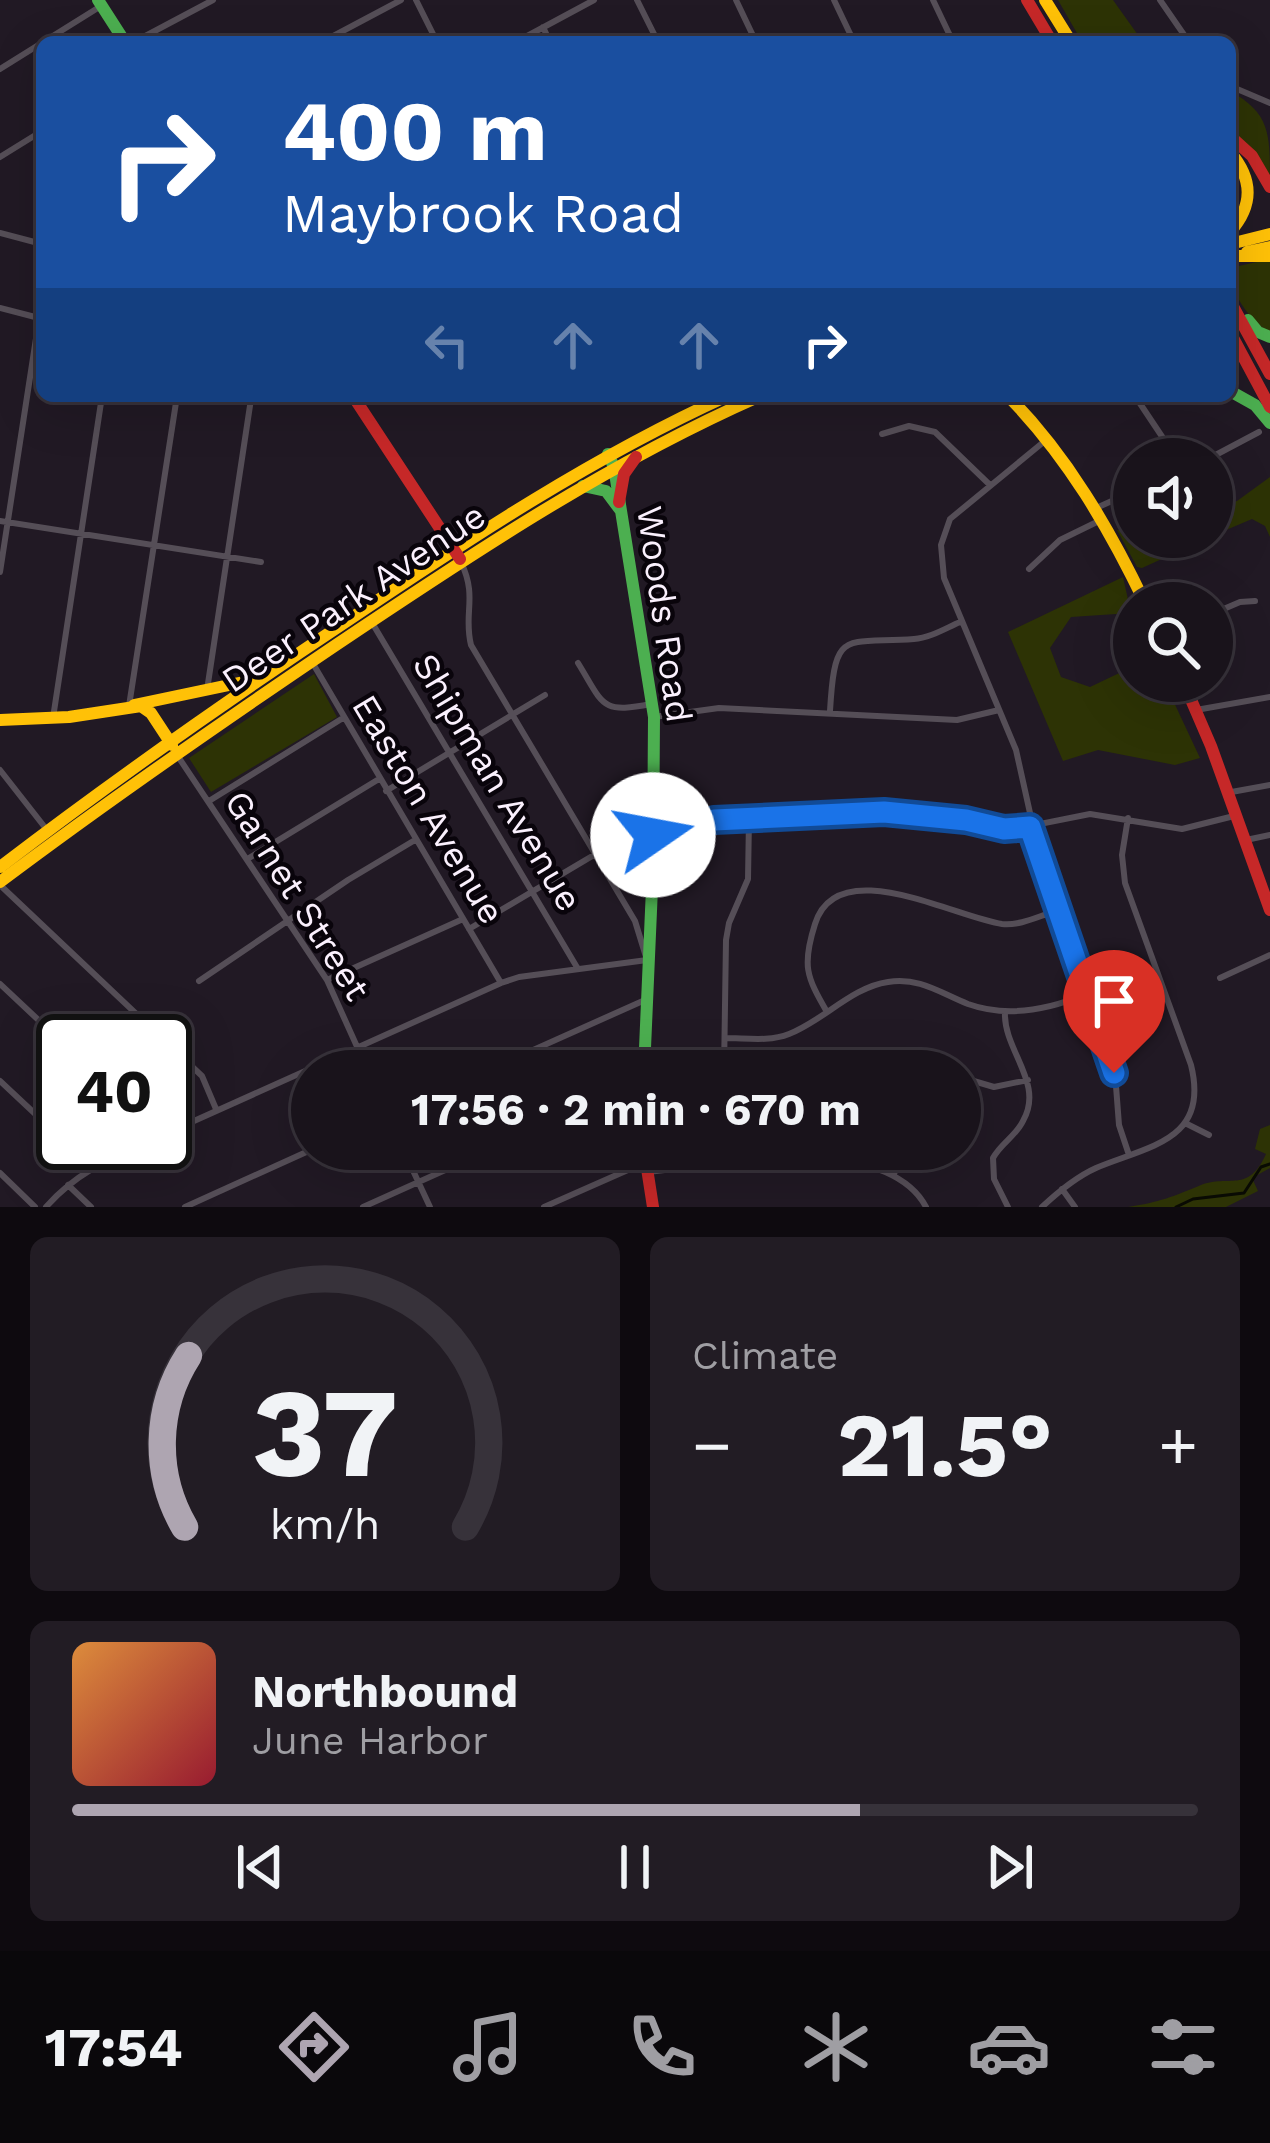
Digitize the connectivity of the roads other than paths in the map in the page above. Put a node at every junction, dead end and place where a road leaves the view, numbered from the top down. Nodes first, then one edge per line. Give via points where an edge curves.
1 (213, 0) edge
2 (401, 0) edge
3 (416, 0) edge
4 (594, 0) edge
5 (638, 0) edge
6 (736, 0) edge
7 (834, 0) edge
8 (932, 0) edge
9 (1027, 0) edge
10 (1046, 0) edge
11 (1160, 0) edge
12 (100, 3) edge
13 (543, 27) junction
14 (54, 36) edge
15 (121, 36) edge
16 (145, 36) edge
17 (333, 36) edge
18 (433, 36) edge
19 (527, 36) edge
20 (547, 36) edge
21 (655, 36) edge
22 (753, 36) edge
23 (851, 36) edge
24 (949, 36) edge
25 (1047, 36) edge
26 (1067, 36) edge
27 (1185, 36) edge
28 (36, 48) edge
29 (0, 68) edge
30 (1236, 89) edge
31 (1270, 103) edge
32 (36, 134) edge
33 (1236, 141) edge
34 (0, 157) edge
35 (1236, 160) edge
36 (1270, 187) edge
37 (1236, 225) edge
38 (0, 232) edge
39 (1270, 234) edge
40 (36, 242) edge
41 (1236, 242) edge
42 (1270, 252) edge
43 (1236, 255) edge
44 (1236, 306) edge
45 (0, 308) edge
46 (1236, 310) edge
47 (36, 318) edge
48 (1270, 337) edge
49 (1236, 343) edge
50 (36, 346) edge
51 (1270, 374) edge
52 (1236, 394) edge
53 (101, 402) edge
54 (176, 402) edge
55 (248, 402) edge
56 (357, 402) edge
57 (713, 402) edge
58 (747, 402) edge
59 (1018, 402) edge
60 (1139, 402) edge
61 (1270, 407) edge
62 (1264, 428) edge
63 (882, 434) dead end
64 (1163, 438) edge
65 (1046, 440) junction
66 (1233, 445) edge
67 (640, 452) junction
68 (611, 460) junction
69 (583, 485) junction
70 (990, 485) junction
71 (1113, 504) edge
72 (620, 506) junction
73 (1098, 514) junction
74 (4, 521) edge
75 (80, 534) junction
76 (154, 544) junction
77 (456, 553) junction
78 (227, 556) junction
79 (261, 562) dead end
80 (1028, 568) dead end
81 (0, 572) edge
82 (1134, 582) edge
83 (1255, 601) dead end
84 (1233, 605) edge
85 (371, 621) junction
86 (960, 622) junction
87 (312, 662) junction
88 (578, 663) dead end
89 (266, 676) junction
90 (207, 690) junction
91 (545, 695) dead end
92 (1270, 697) edge
93 (1192, 702) edge
94 (129, 706) junction
95 (999, 710) junction
96 (1196, 710) junction
97 (652, 711) junction
98 (830, 712) junction
99 (514, 714) junction
100 (53, 718) junction
101 (343, 718) junction
102 (0, 723) edge
103 (172, 746) junction
104 (449, 752) junction
105 (0, 770) edge
106 (379, 779) junction
107 (1270, 785) edge
108 (386, 790) junction
109 (1226, 793) junction
110 (209, 801) junction
111 (1234, 816) junction
112 (1128, 818) junction
113 (749, 819) junction
114 (653, 825) junction
115 (1030, 827) junction
116 (47, 830) junction
117 (1270, 835) edge
118 (415, 840) junction
119 (1243, 841) junction
120 (596, 854) junction
121 (248, 859) junction
122 (0, 868) edge
123 (0, 884) edge
124 (532, 892) junction
125 (1056, 910) junction
126 (1270, 910) edge
127 (288, 920) junction
128 (463, 920) junction
129 (469, 929) junction
130 (1270, 955) edge
131 (647, 960) junction
132 (579, 970) junction
133 (1220, 978) dead end
134 (327, 980) junction
135 (200, 981) dead end
136 (501, 983) junction
137 (0, 984) edge
138 (1086, 994) junction
139 (645, 1000) junction
140 (827, 1012) junction
141 (1005, 1012) junction
142 (36, 1018) edge
143 (724, 1038) junction
144 (358, 1048) junction
145 (533, 1050) edge
146 (644, 1050) edge
147 (724, 1050) edge
148 (1028, 1080) junction
149 (0, 1081) edge
150 (981, 1083) edge
151 (216, 1111) junction
152 (36, 1115) edge
153 (192, 1122) edge
154 (1185, 1123) junction
155 (1209, 1135) dead end
156 (1129, 1156) junction
157 (291, 1159) edge
158 (87, 1170) edge
159 (414, 1170) edge
160 (446, 1170) edge
161 (626, 1170) edge
162 (647, 1170) edge
163 (878, 1170) edge
164 (896, 1170) edge
165 (0, 1173) edge
166 (893, 1175) junction
167 (419, 1182) junction
168 (67, 1184) junction
169 (1062, 1189) junction
170 (35, 1207) edge
171 (46, 1207) edge
172 (92, 1207) edge
173 (185, 1207) edge
174 (363, 1207) edge
175 (430, 1207) edge
176 (544, 1207) edge
177 (653, 1207) edge
178 (926, 1207) edge
179 (1008, 1207) edge
180 (1042, 1207) edge
181 (1075, 1207) edge

1 - 16 street
2 - 17 street
3 - 18 street
4 - 13 street
5 - 21 street
6 - 22 street
7 - 23 street
8 - 24 street
9 - 25 main road
10 - 26 main road
11 - 27 street
12 - 14 street
12 - 15 main road
13 - 19 street
13 - 20 street
28 - 29 street
30 - 31 street
32 - 34 street
33 - 36 main road
35 - 37 main road via 1250,190
38 - 40 street
39 - 41 main road
42 - 43 main road
44 - 48 main road
45 - 47 street
46 - 51 main road
49 - 61 main road
50 - 74 street
52 - 62 main road via 1250,401
53 - 75 street
54 - 76 street
55 - 78 street
56 - 77 main road
57 - 68 main road, Deer Park Avenue
58 - 67 main road, Deer Park Avenue
59 - 65 main road
60 - 64 street
62 - 66 street
63 - 70 street via 909,426 935,431
65 - 70 street
65 - 73 main road
67 - 68 main road, Deer Park Avenue
67 - 72 main road via 624,474
68 - 69 main road, Deer Park Avenue
68 - 72 main road, Woods Road
68 - 77 main road, Deer Park Avenue
69 - 72 main road via 606,491
69 - 77 main road, Deer Park Avenue
70 - 86 street via 944,532 944,578
71 - 73 street
72 - 97 main road, Woods Road
73 - 80 street
73 - 82 main road
74 - 75 street
74 - 81 street
75 - 76 street
75 - 100 street
76 - 78 street
76 - 94 street
77 - 85 main road, Deer Park Avenue
77 - 89 main road, Deer Park Avenue
77 - 99 street via 471,584 472,645
78 - 79 street
78 - 90 street
83 - 84 street
85 - 87 main road, Deer Park Avenue
85 - 104 street, Shipman Avenue
86 - 95 street
86 - 98 street via 916,639 853,643 836,660
87 - 101 street, Easton Avenue
87 - 103 main road, Deer Park Avenue
88 - 97 street via 607,707
89 - 90 main road
89 - 103 main road, Deer Park Avenue
90 - 94 main road
91 - 99 street
92 - 96 street
93 - 96 main road
94 - 100 main road
94 - 103 main road via 146,708
95 - 98 street via 957,720
95 - 115 street via 1016,750
96 - 109 main road
97 - 98 street
97 - 114 main road, Woods Road
99 - 104 street
99 - 120 street
100 - 102 main road
101 - 106 street, Easton Avenue
101 - 110 street
103 - 110 street, Garnet Street
103 - 116 main road, Deer Park Avenue
103 - 123 main road, Deer Park Avenue
104 - 108 street
104 - 124 street, Shipman Avenue
105 - 116 street
106 - 108 street, Easton Avenue
106 - 121 street
107 - 109 street
108 - 118 street, Easton Avenue
109 - 111 main road
110 - 121 street, Garnet Street
111 - 112 street via 1182,829
111 - 119 main road
112 - 115 street via 1090,814
112 - 154 street via 1125,883 1195,1080
113 - 114 street via 682,830
113 - 115 street via 884,812
113 - 143 street via 748,879 726,940
114 - 120 street
114 - 131 main road, Woods Road
115 - 125 street
116 - 122 main road, Deer Park Avenue
117 - 119 street
118 - 127 street
118 - 128 street, Easton Avenue
119 - 126 main road
120 - 124 street
120 - 131 street via 635,921
121 - 127 street, Garnet Street
123 - 151 street via 202,1076
124 - 129 street
124 - 132 street, Shipman Avenue
125 - 138 street
125 - 140 street via 1008,925 915,898 842,892 818,915 806,952 810,982
127 - 134 street, Garnet Street
127 - 135 street
128 - 129 street, Easton Avenue
128 - 134 street
129 - 136 street, Easton Avenue
130 - 133 street
131 - 132 street
131 - 139 main road, Woods Road
132 - 136 street
134 - 144 street, Garnet Street
136 - 144 street
137 - 142 street
138 - 141 street
138 - 156 street via 1114,1073
139 - 145 street
139 - 146 main road, Woods Road
140 - 141 street via 870,987 914,981
140 - 143 street via 785,1036
141 - 148 street via 1006,1039
143 - 147 street
144 - 151 street
148 - 150 street
148 - 179 street via 1024,1121 993,1158
149 - 152 street
151 - 153 street
154 - 155 street
154 - 156 street via 1166,1143
156 - 169 street
157 - 173 street
158 - 168 street
159 - 167 street
160 - 167 street
161 - 176 street
162 - 177 main road
163 - 166 street
164 - 166 street
165 - 170 street
166 - 178 street
167 - 174 street
167 - 175 street
168 - 171 street
168 - 172 street
169 - 180 street
169 - 181 street

